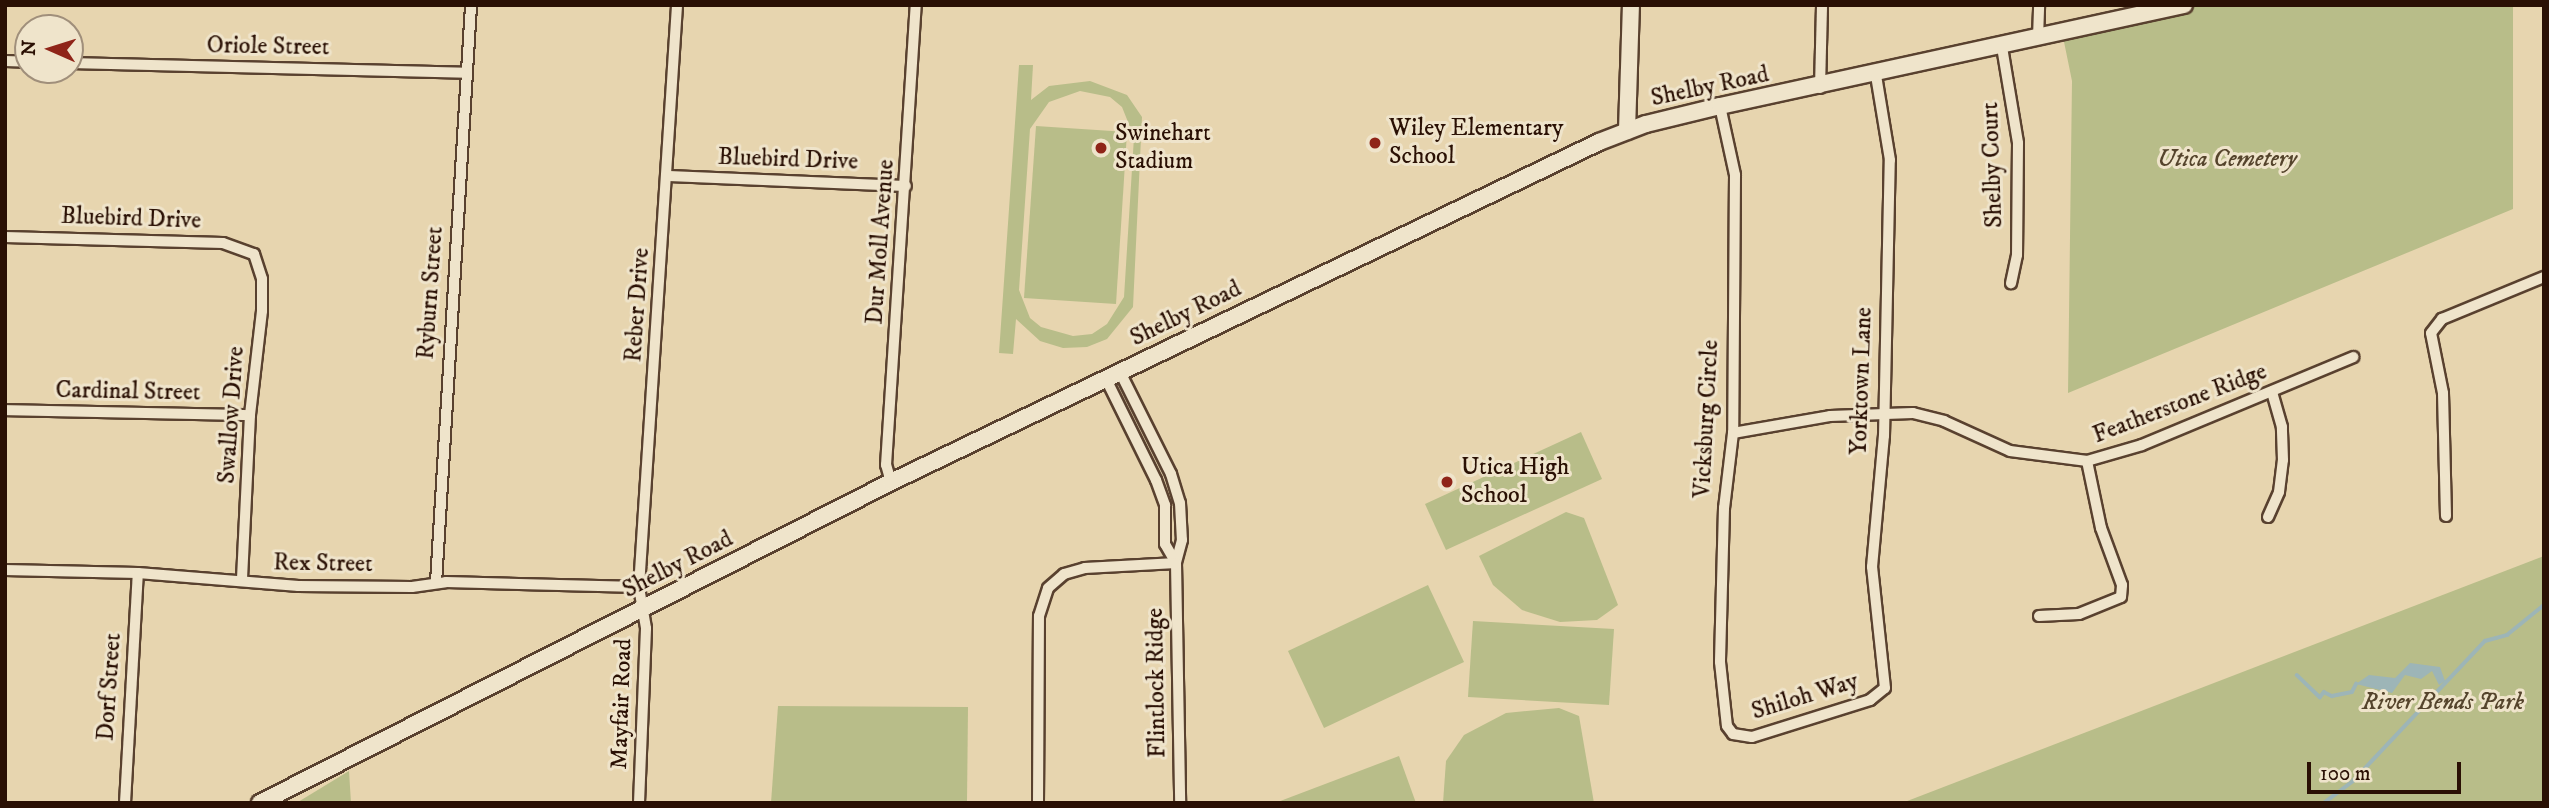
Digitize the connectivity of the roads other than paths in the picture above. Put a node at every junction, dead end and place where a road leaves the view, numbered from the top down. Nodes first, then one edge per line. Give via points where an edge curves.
1 (471, 5) edge
2 (677, 5) edge
3 (916, 5) edge
4 (1631, 5) edge
5 (1822, 5) edge
6 (2039, 5) edge
7 (2184, 5) edge
8 (2038, 37) junction
9 (2002, 47) junction
10 (84, 63) edge
11 (466, 73) junction
12 (1876, 75) junction
13 (1820, 88) junction
14 (1720, 106) junction
15 (1627, 131) junction
16 (668, 176) junction
17 (906, 186) junction
18 (5, 237) edge
19 (254, 254) joint
20 (2544, 277) edge
21 (2011, 283) dead end
22 (2353, 357) dead end
23 (1113, 375) junction
24 (2272, 391) junction
25 (5, 410) edge
26 (1884, 413) junction
27 (250, 415) junction
28 (1733, 433) junction
29 (2087, 461) junction
30 (1168, 467) junction
31 (1153, 473) junction
32 (891, 482) junction
33 (2446, 516) dead end
34 (2268, 517) dead end
35 (1176, 564) junction
36 (5, 570) edge
37 (138, 573) junction
38 (242, 581) junction
39 (436, 583) junction
40 (639, 587) junction
41 (643, 608) junction
42 (2039, 616) dead end
43 (1885, 688) joint
44 (1733, 734) joint
45 (125, 803) edge
46 (260, 803) edge
47 (639, 803) edge
48 (1038, 803) edge
49 (1180, 803) edge

1 - 11 street, Ryburn Street
2 - 16 street, Reber Drive
3 - 17 street, Dur Moll Avenue
4 - 15 street
5 - 13 street
6 - 8 street
7 - 8 street, Shelby Road
8 - 9 street, Shelby Road
9 - 12 street, Shelby Road
9 - 21 street, Shelby Court via 2018,143 2017,255
10 - 11 street, Oriole Street
11 - 39 street, Ryburn Street
12 - 13 street, Shelby Road
12 - 26 street, Yorktown Lane via 1889,152
13 - 14 street, Shelby Road
14 - 15 street, Shelby Road
14 - 28 street, Vicksburg Circle via 1735,174
15 - 23 street, Shelby Road via 1361,253
16 - 17 street, Bluebird Drive
16 - 40 street, Reber Drive
17 - 32 street, Dur Moll Avenue via 886,465
18 - 19 street, Bluebird Drive via 223,243
19 - 27 street, Swallow Drive via 262,279
20 - 33 street via 2442,319 2431,333 2443,393
22 - 24 street, Featherstone Ridge
23 - 30 street, Flintlock Ridge
23 - 31 street, Flintlock Ridge
23 - 32 street, Shelby Road
24 - 29 street, Featherstone Ridge via 2143,445
24 - 34 street via 2282,427 2283,460 2279,492
25 - 27 street, Cardinal Street
26 - 28 street, Featherstone Ridge
26 - 29 street, Featherstone Ridge via 1934,416 2033,457
26 - 43 street, Yorktown Lane via 1872,567
27 - 38 street, Swallow Drive
28 - 44 street, Vicksburg Circle via 1719,617 1724,708
29 - 42 street via 2101,528 2122,585 2121,597 2079,614
30 - 31 street
30 - 35 street, Flintlock Ridge via 1180,503 1182,540
31 - 35 street, Flintlock Ridge via 1165,505 1166,544
32 - 41 street, Shelby Road
35 - 48 street via 1072,571 1048,588 1039,616
35 - 49 street, Flintlock Ridge
36 - 37 street, Rex Street
37 - 38 street, Rex Street
37 - 45 street, Dorf Street
38 - 39 street, Rex Street via 387,587
39 - 40 street, Rex Street
40 - 41 street, Reber Drive
41 - 46 street, Shelby Road
41 - 47 street, Mayfair Road
43 - 44 street, Shiloh Way via 1870,700 1775,732 1752,737

